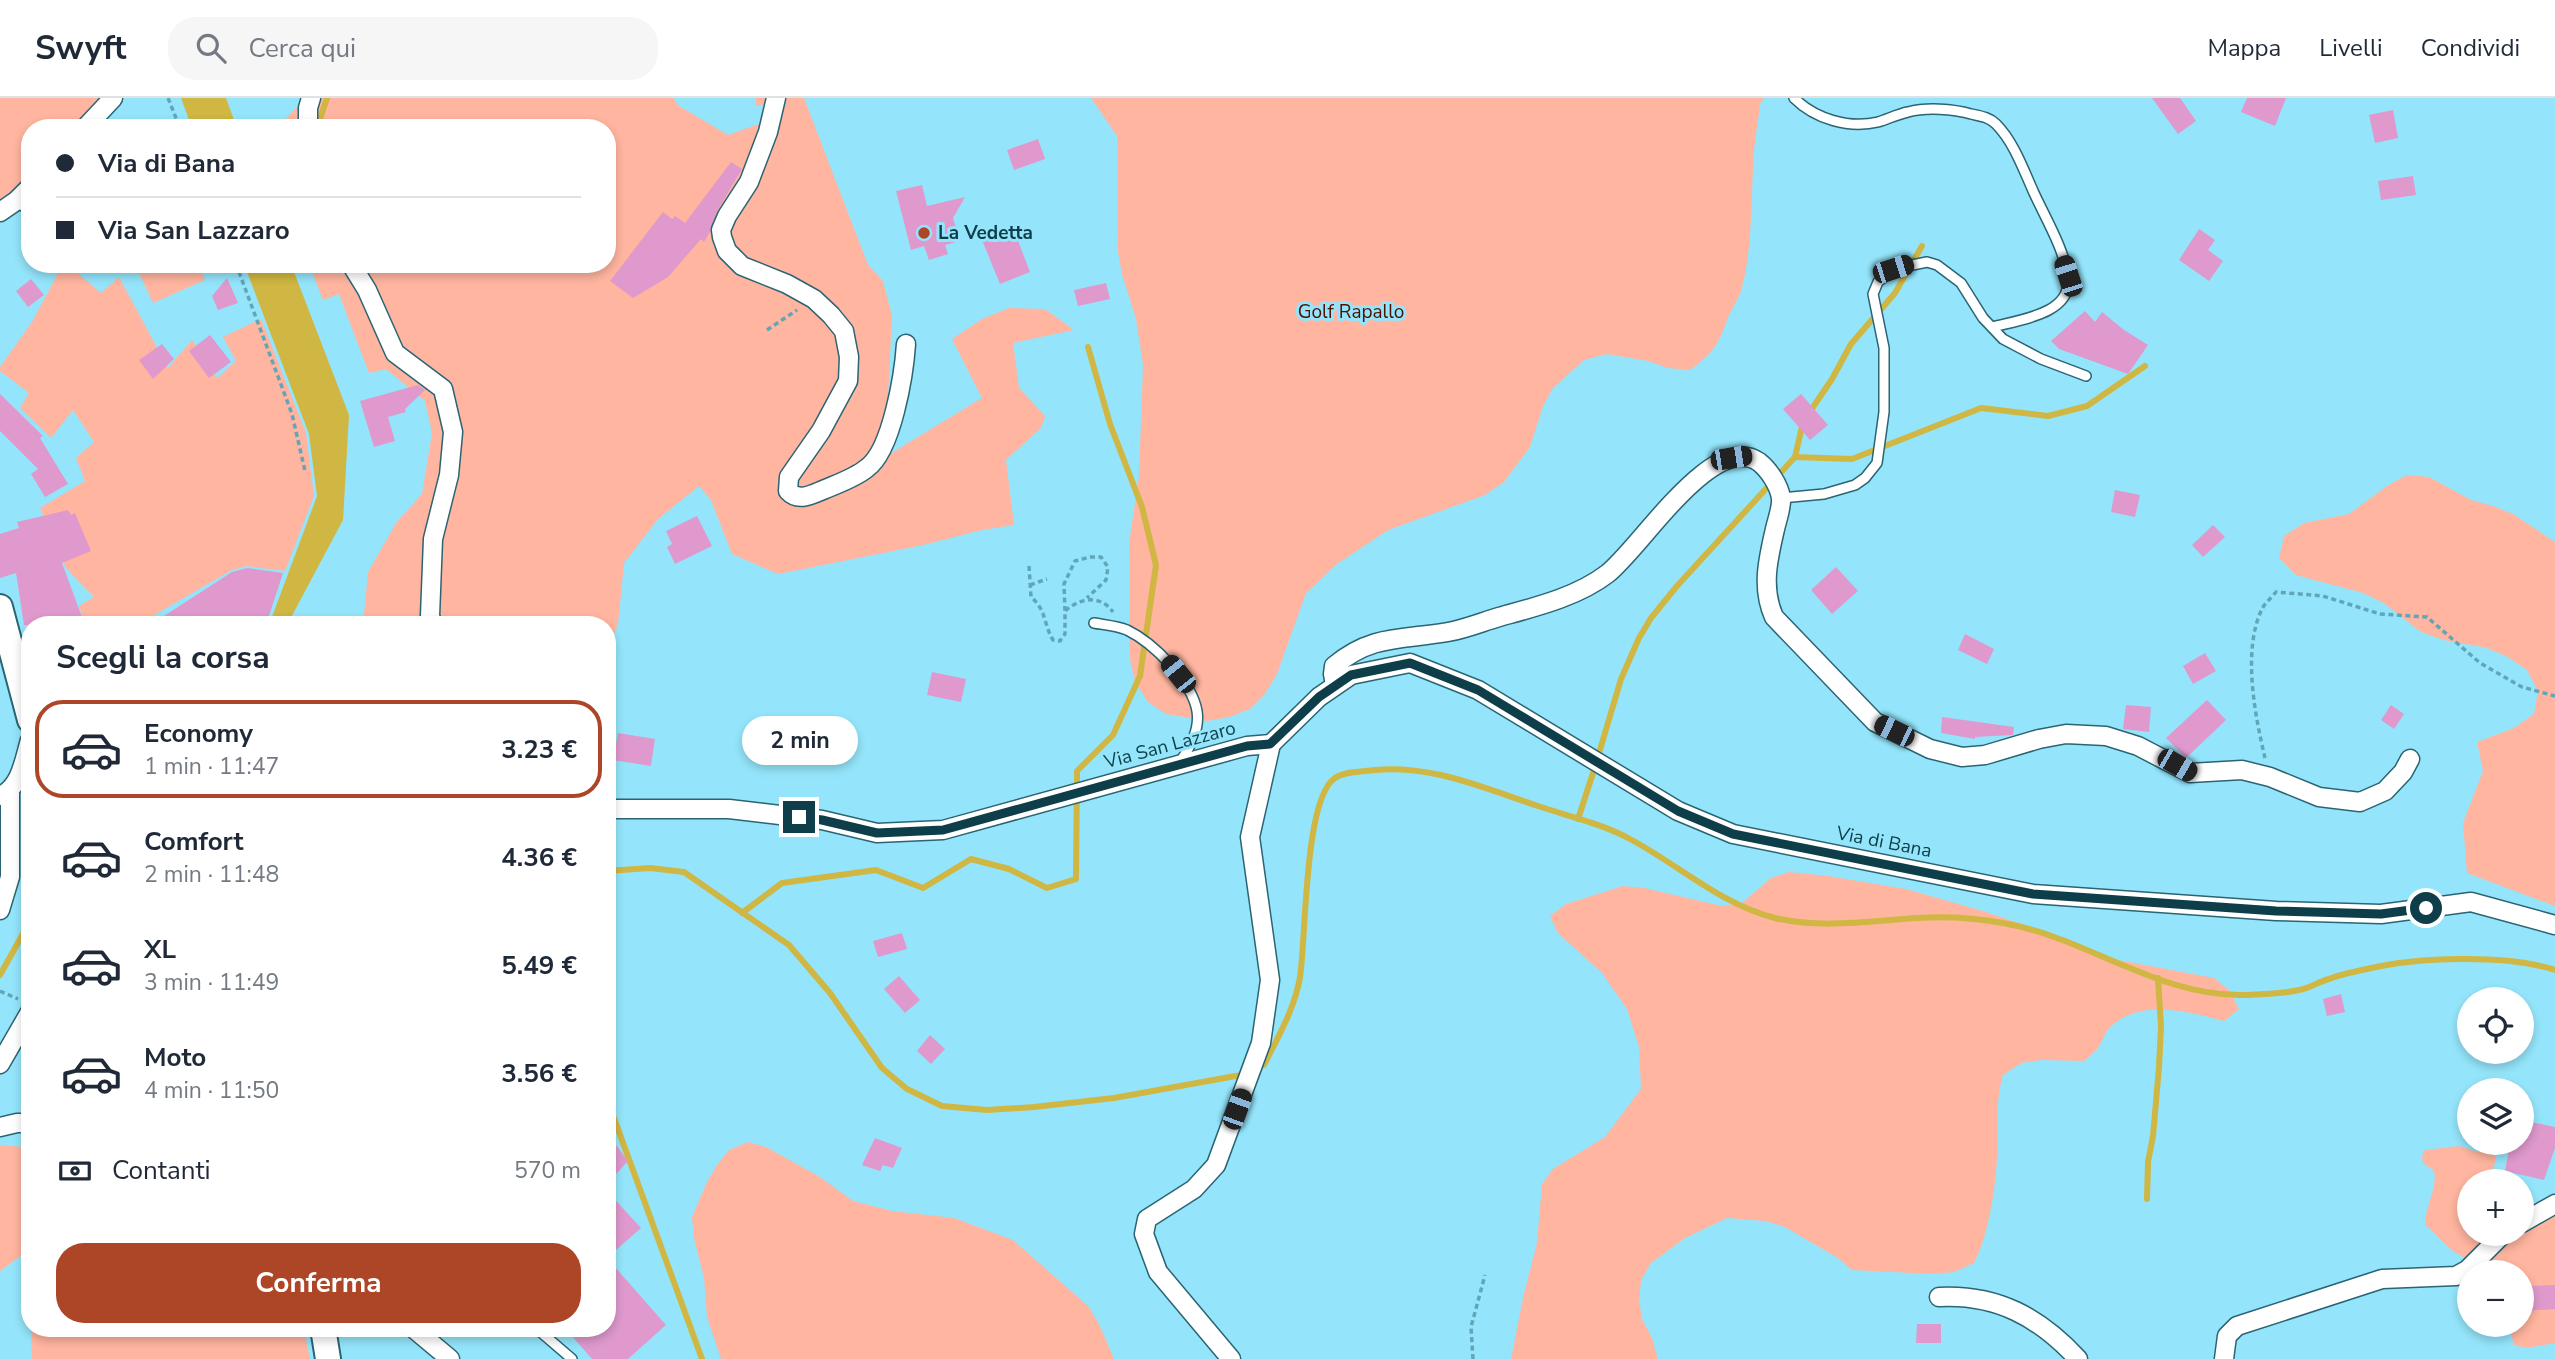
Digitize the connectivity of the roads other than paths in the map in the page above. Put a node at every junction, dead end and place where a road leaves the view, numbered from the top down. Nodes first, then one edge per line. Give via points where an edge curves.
1 (113, 98) edge
2 (311, 98) edge
3 (776, 98) edge
4 (1794, 98) edge
5 (93, 119) edge
6 (309, 119) edge
7 (21, 207) edge
8 (0, 212) edge
9 (357, 273) edge
10 (1992, 327) junction
11 (906, 344) dead end
12 (2086, 376) dead end
13 (1781, 498) junction
14 (0, 607) edge
15 (430, 616) edge
16 (1094, 623) dead end
17 (1335, 685) junction
18 (21, 686) edge
19 (1270, 744) junction
20 (2410, 759) dead end
21 (1179, 764) junction
22 (21, 771) edge
23 (5, 794) edge
24 (616, 809) edge
25 (0, 911) edge
26 (2555, 925) edge
27 (21, 1028) edge
28 (0, 1064) edge
29 (21, 1123) edge
30 (0, 1127) edge
31 (2555, 1204) edge
32 (2534, 1216) edge
33 (2491, 1246) edge
34 (1939, 1297) dead end
35 (324, 1337) edge
36 (424, 1337) edge
37 (546, 1337) edge
38 (328, 1359) edge
39 (450, 1359) edge
40 (572, 1359) edge
41 (1231, 1359) edge
42 (2078, 1359) edge
43 (2224, 1359) edge

1 - 5 street
2 - 6 street
3 - 11 street via 758,159 727,216 722,237 727,251 742,266 814,299 844,331 849,357 848,381 789,477 788,491 793,496 814,494 869,467 892,421 904,375
4 - 10 lane via 1838,122 1871,123 1909,111 1938,110 1966,112 1996,124 2054,238 2068,276 2068,290 2054,308
7 - 8 street
9 - 15 street via 396,353 443,389 451,421 449,475 433,539
10 - 12 lane via 2003,339 2041,359
10 - 13 lane via 1961,283 1937,265 1911,264 1882,277 1873,294 1884,348 1884,412 1877,463 1855,485 1824,494
13 - 17 street via 1774,479 1746,455 1714,465 1695,479 1621,562 1584,588 1452,631 1373,642 1334,666
13 - 20 street via 1766,582 1774,617 1875,722 1930,749 1962,758 2066,734 2106,736 2138,746 2190,773 2242,770 2319,797 2360,802 2385,792
14 - 18 street
16 - 21 lane via 1127,630 1166,659 1190,689 1198,713 1194,741
17 - 19 street, Via di Bana
17 - 26 street, Via di Bana via 1351,675 1410,663 1478,690 1678,811 1733,834 2033,894 2381,914 2471,902
19 - 21 street, Via San Lazzaro
19 - 41 street via 1250,837 1270,980 1261,1043 1216,1165 1194,1189 1147,1219 1144,1234 1158,1272
21 - 24 street, Via San Lazzaro via 943,830 877,833 822,820 729,809
22 - 23 street
23 - 25 street via 9,877
27 - 28 street
29 - 30 street
31 - 32 street
33 - 43 street via 2456,1276 2382,1279 2237,1326 2227,1336
34 - 42 street via 1993,1302 2018,1311
35 - 38 street
36 - 39 street
37 - 40 lane

